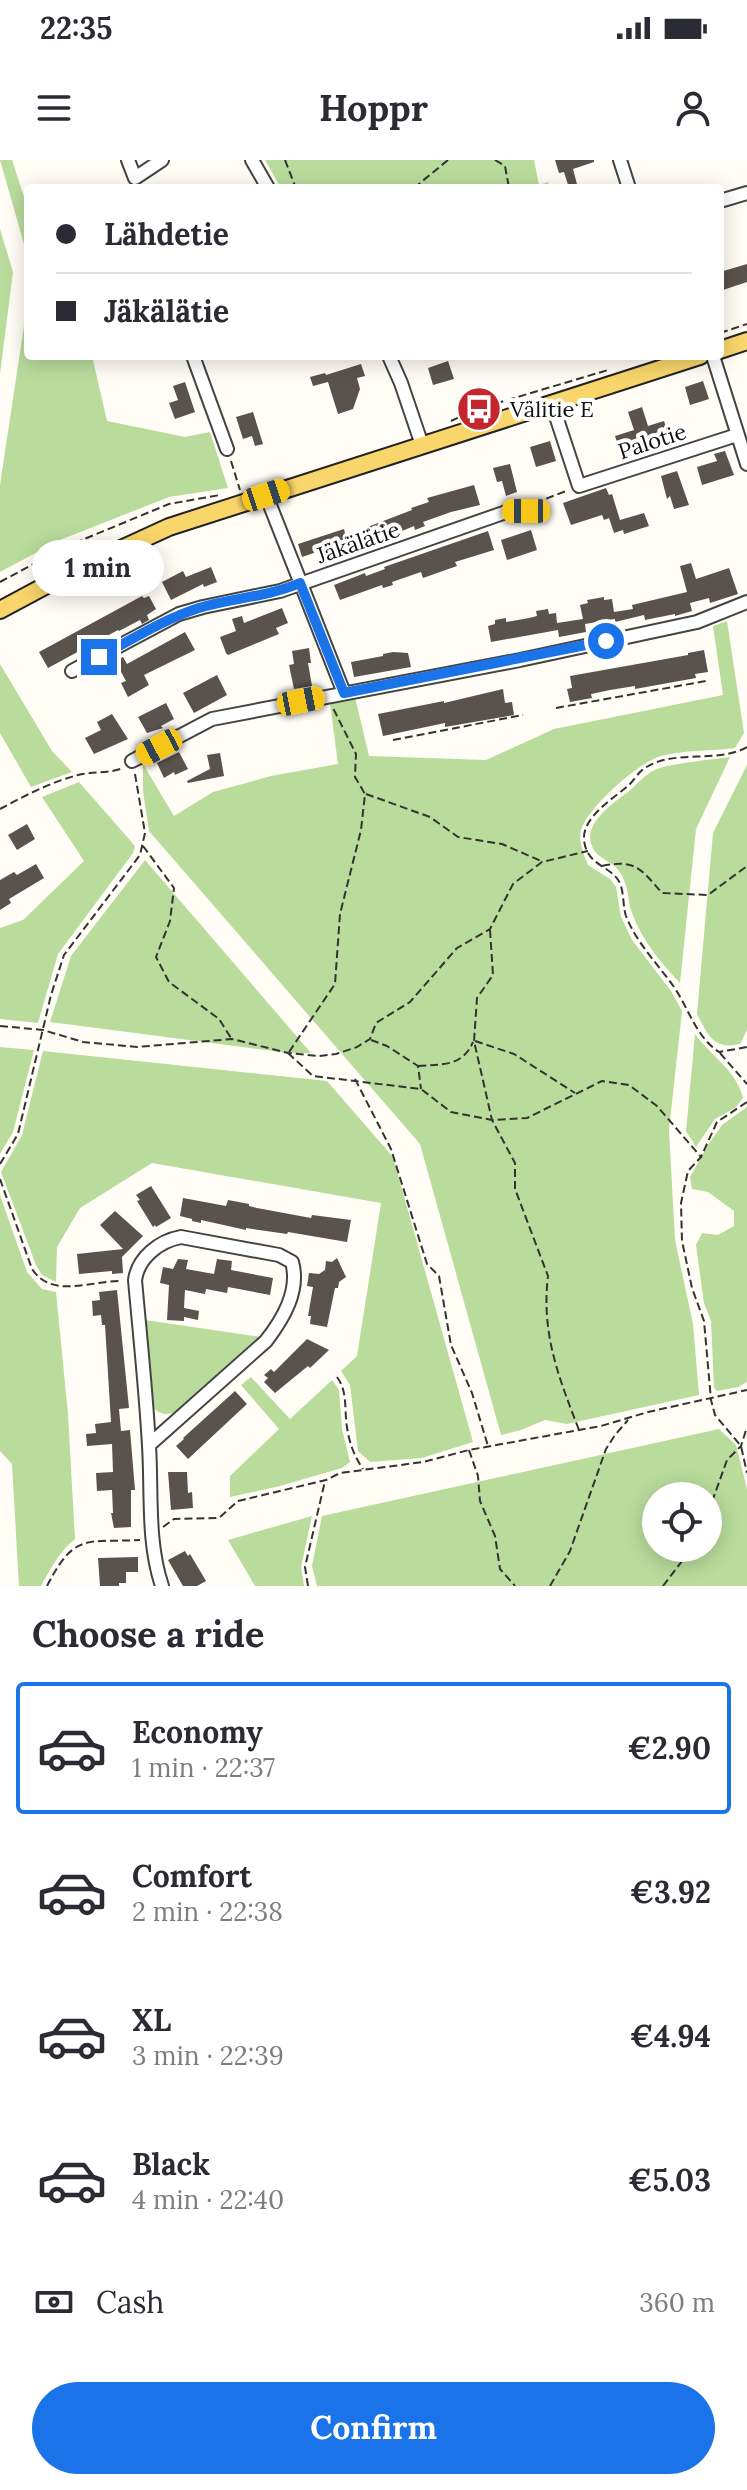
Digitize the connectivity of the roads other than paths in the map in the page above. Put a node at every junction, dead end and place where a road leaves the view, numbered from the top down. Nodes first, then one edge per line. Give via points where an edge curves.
1 (128, 160) edge
2 (162, 160) edge
3 (252, 160) edge
4 (620, 160) edge
5 (136, 183) edge
6 (266, 184) edge
7 (628, 184) edge
8 (747, 193) edge
9 (724, 200) edge
10 (747, 341) edge
11 (724, 349) edge
12 (194, 360) edge
13 (391, 360) edge
14 (688, 360) edge
15 (714, 360) edge
16 (552, 404) junction
17 (740, 428) edge
18 (422, 445) junction
19 (227, 449) road end
20 (747, 464) edge
21 (266, 495) junction
22 (526, 511) road end
23 (300, 583) junction
24 (747, 602) edge
25 (0, 610) edge
26 (72, 671) dead end
27 (338, 694) junction
28 (132, 761) road end
29 (149, 1445) junction
30 (162, 1586) edge

1 - 5 street
2 - 5 street
3 - 6 street
4 - 7 street
8 - 9 street
10 - 11 main road
12 - 19 street
13 - 18 street
14 - 16 main road
15 - 17 street
16 - 17 street, Palotie via 579,486
16 - 18 main road
17 - 20 street
18 - 21 main road
21 - 23 street
21 - 25 main road via 169,527
22 - 23 street, Jäkälätie via 509,511
23 - 26 street, Jäkälätie via 179,614
23 - 27 street
24 - 27 street via 697,622
27 - 28 street via 212,719
29 - 29 street via 266,1341 285,1313 295,1274 292,1262 181,1237 168,1239 137,1267
29 - 30 street via 155,1566

